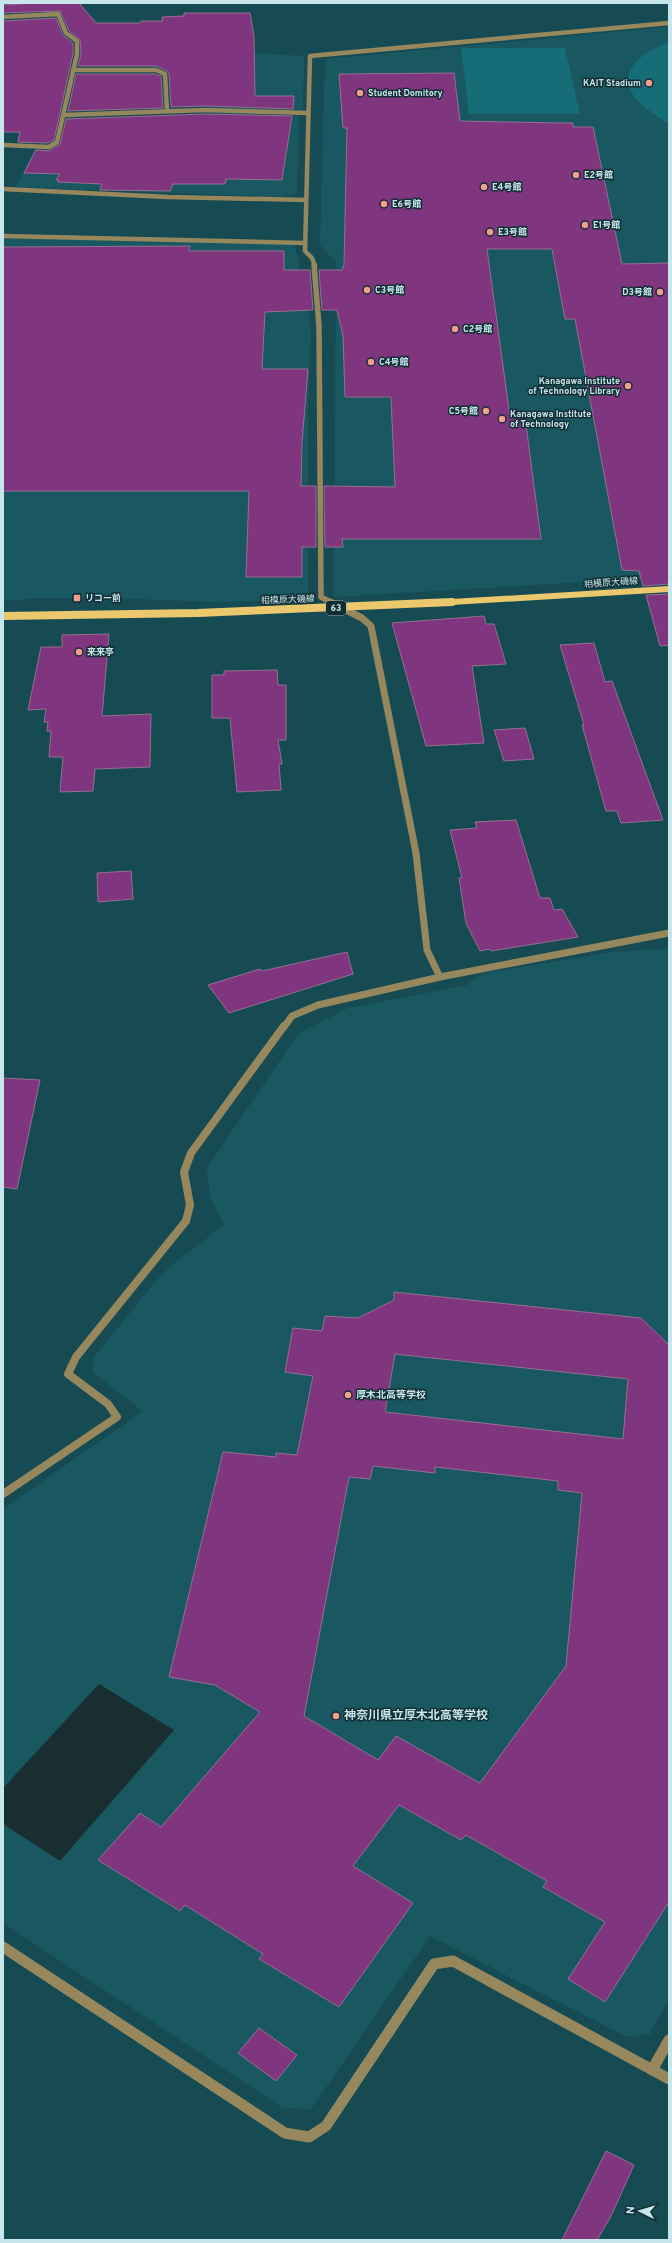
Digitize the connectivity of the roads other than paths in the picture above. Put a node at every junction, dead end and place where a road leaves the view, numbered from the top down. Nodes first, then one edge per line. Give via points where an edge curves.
1 (3, 16) edge
2 (669, 22) edge
3 (73, 70) junction
4 (167, 111) junction
5 (308, 113) junction
6 (65, 114) junction
7 (3, 145) edge
8 (3, 189) edge
9 (306, 200) junction
10 (3, 236) edge
11 (304, 242) junction
12 (669, 589) edge
13 (340, 608) junction
14 (3, 616) edge
15 (669, 933) edge
16 (440, 976) junction
17 (3, 1494) edge
18 (3, 1946) edge
19 (669, 2040) edge
20 (652, 2070) junction
21 (669, 2079) edge

1 - 3 street via 58,14 66,33 77,41
2 - 5 street via 310,56
3 - 4 street via 156,70 165,74
3 - 6 street
4 - 5 street
4 - 6 street
5 - 9 street
6 - 7 street via 57,142 49,147
8 - 9 street via 168,197
9 - 11 street
10 - 11 street
11 - 13 street via 305,252 312,258 316,270 319,326 321,597
12 - 13 main road, 相模原大磯線 / 63
13 - 14 main road, 相模原大磯線 / 63 via 182,614
13 - 16 street via 362,618 371,626 416,853 427,950
15 - 16 street
16 - 17 street via 318,1005 292,1016 190,1153 184,1172 190,1205 186,1221 76,1357 68,1374 108,1404 117,1418
18 - 20 street via 285,2133 309,2137 326,2126 434,1964 453,1960
19 - 20 street
20 - 21 street

